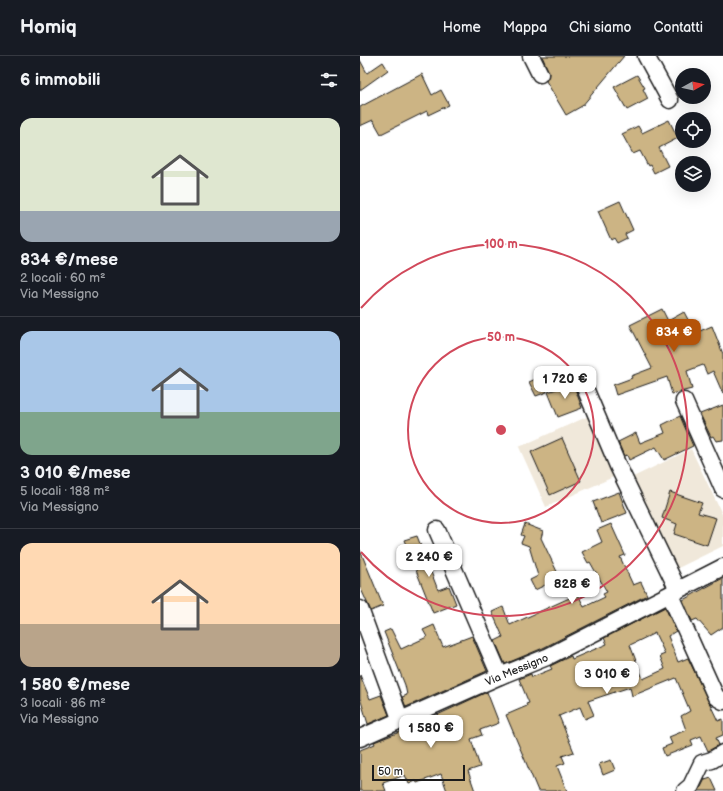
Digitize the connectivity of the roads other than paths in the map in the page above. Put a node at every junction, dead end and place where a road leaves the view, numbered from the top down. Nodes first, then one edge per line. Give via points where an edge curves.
1 (532, 56) edge
2 (646, 56) edge
3 (540, 74) dead end
4 (670, 100) dead end
5 (582, 381) dead end
6 (684, 401) dead end
7 (723, 489) edge
8 (437, 530) dead end
9 (723, 567) edge
10 (674, 592) junction
11 (360, 610) edge
12 (500, 676) junction
13 (723, 701) edge
14 (401, 721) junction
15 (360, 738) edge
16 (723, 753) edge
17 (685, 791) edge

1 - 3 street
2 - 4 street
5 - 10 street
6 - 7 street
8 - 12 street
9 - 10 street, Via Messigno
10 - 12 street, Via Messigno via 547,658
10 - 13 street via 716,696
11 - 14 street
12 - 14 street, Via Messigno
14 - 15 street, Via Messigno
16 - 17 street via 702,763 691,786

